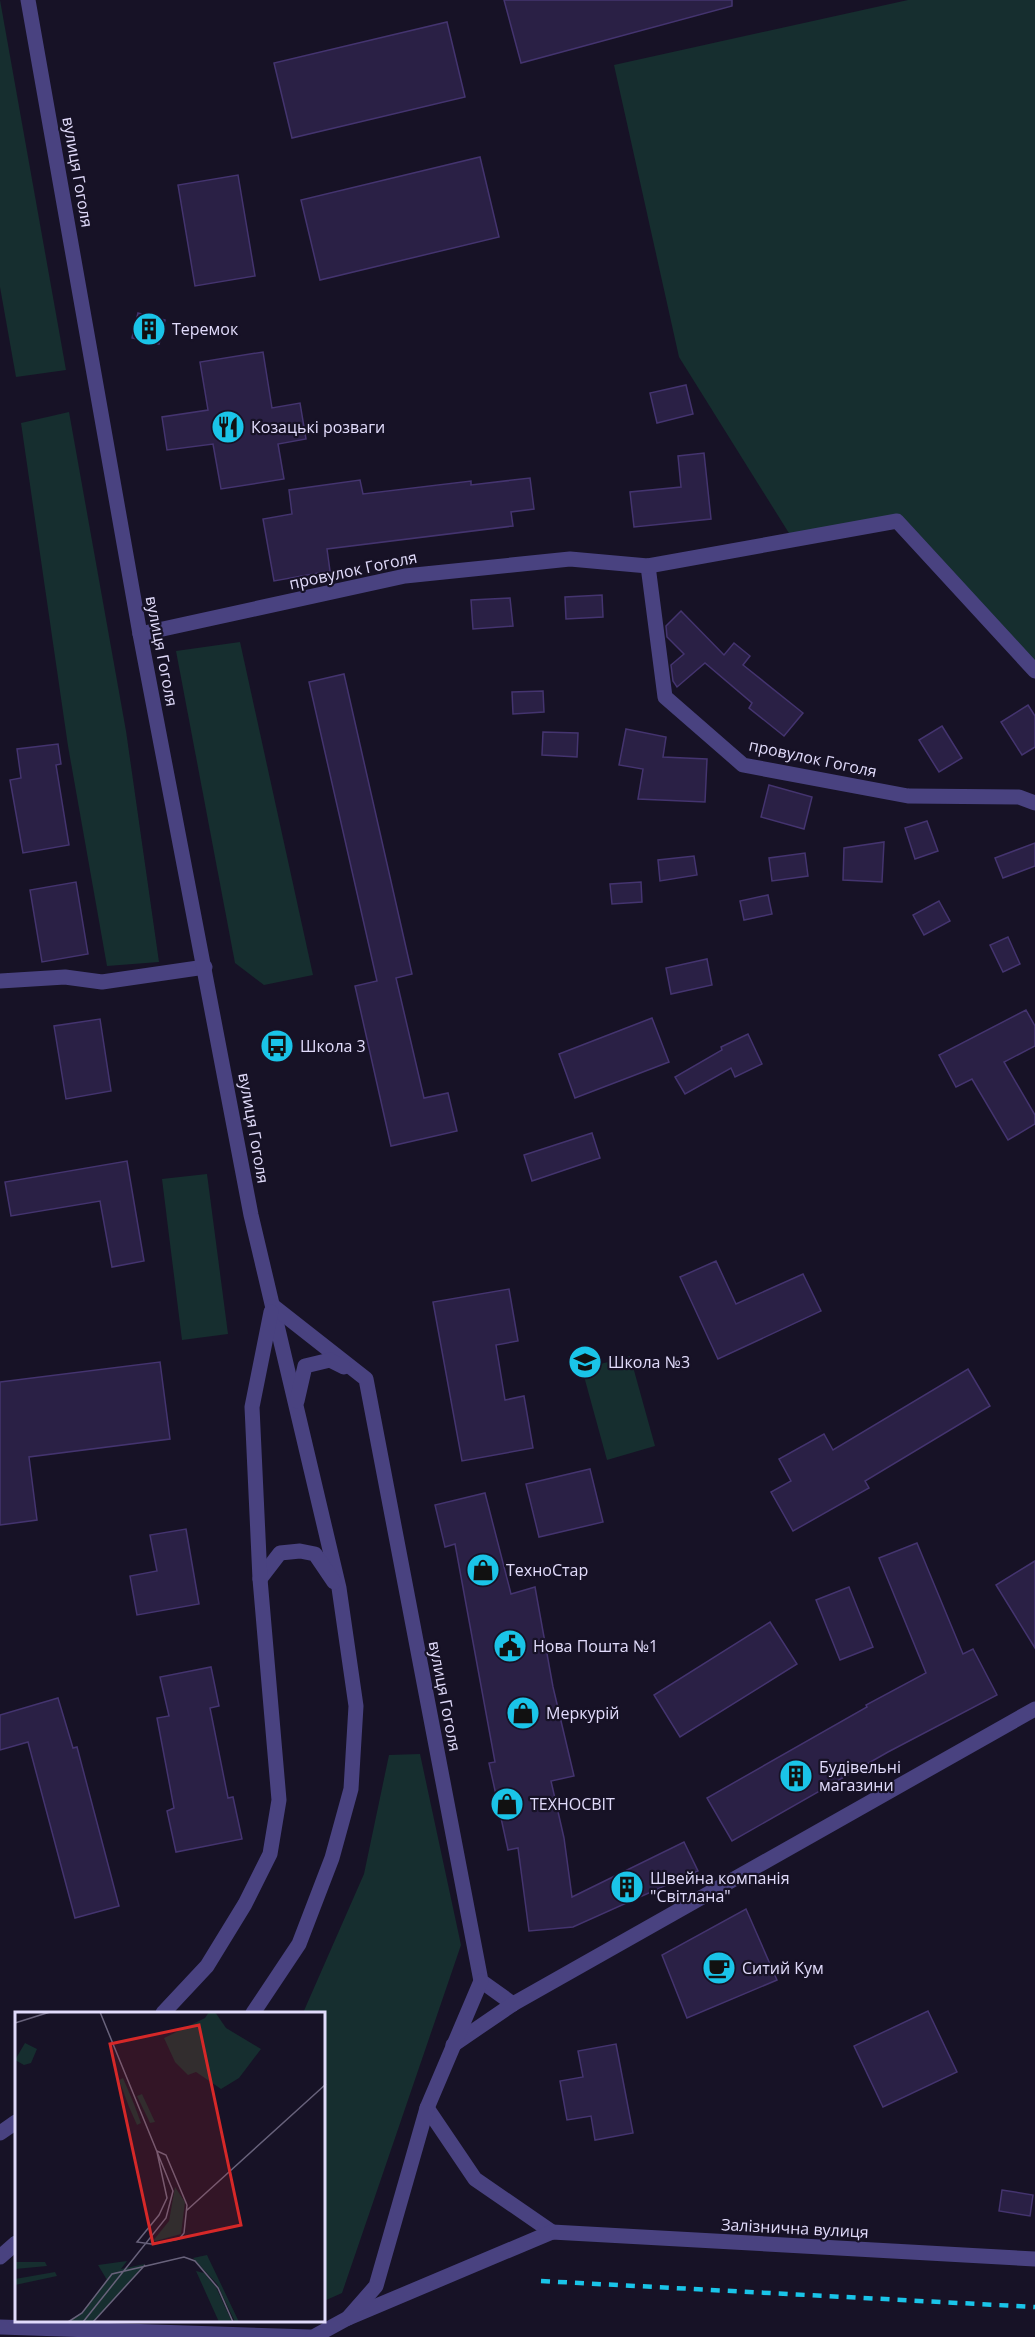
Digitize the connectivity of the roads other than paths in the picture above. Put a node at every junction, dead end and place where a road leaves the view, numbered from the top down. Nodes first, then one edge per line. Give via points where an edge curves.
1 (28, 0) edge
2 (648, 566) junction
3 (140, 634) junction
4 (1035, 671) edge
5 (1035, 803) edge
6 (205, 967) junction
7 (0, 981) edge
8 (273, 1306) junction
9 (366, 1378) junction
10 (297, 1404) junction
11 (260, 1579) junction
12 (339, 1588) junction
13 (1035, 1709) edge
14 (481, 1981) junction
15 (513, 2004) junction
16 (163, 2012) edge
17 (255, 2012) edge
18 (453, 2045) junction
19 (427, 2108) junction
20 (15, 2123) edge
21 (0, 2133) edge
22 (552, 2232) junction
23 (15, 2244) edge
24 (0, 2257) edge
25 (1035, 2259) edge
26 (348, 2318) junction
27 (0, 2327) edge
28 (311, 2337) edge

1 - 3 street, вулиця Гоголя
2 - 3 street, провулок Гоголя via 570,560 405,576
2 - 4 street, провулок Гоголя via 897,521
2 - 5 street, провулок Гоголя via 665,696 743,765 908,796 1019,797
3 - 6 street, вулиця Гоголя
6 - 7 street via 102,982 65,977
6 - 8 street, вулиця Гоголя via 251,1215
8 - 9 street
8 - 10 street, вулиця Гоголя
8 - 11 street, вулиця Гоголя via 252,1407
9 - 10 street, вулиця Гоголя via 330,1360 305,1366
9 - 14 street, вулиця Гоголя
10 - 12 street, вулиця Гоголя
11 - 12 street, вулиця Гоголя via 280,1553 300,1551 315,1554
11 - 16 street via 279,1800 270,1854 207,1966
12 - 17 street, вулиця Гоголя via 356,1706 351,1790 332,1858 299,1944
13 - 15 street
14 - 15 street
14 - 18 street
15 - 18 street
18 - 19 street
19 - 22 street via 475,2179
19 - 26 street via 376,2286
20 - 21 street
22 - 25 street, Залізнична вулиця
22 - 26 street, Залізнична вулиця
23 - 24 street
26 - 28 street
27 - 28 street

